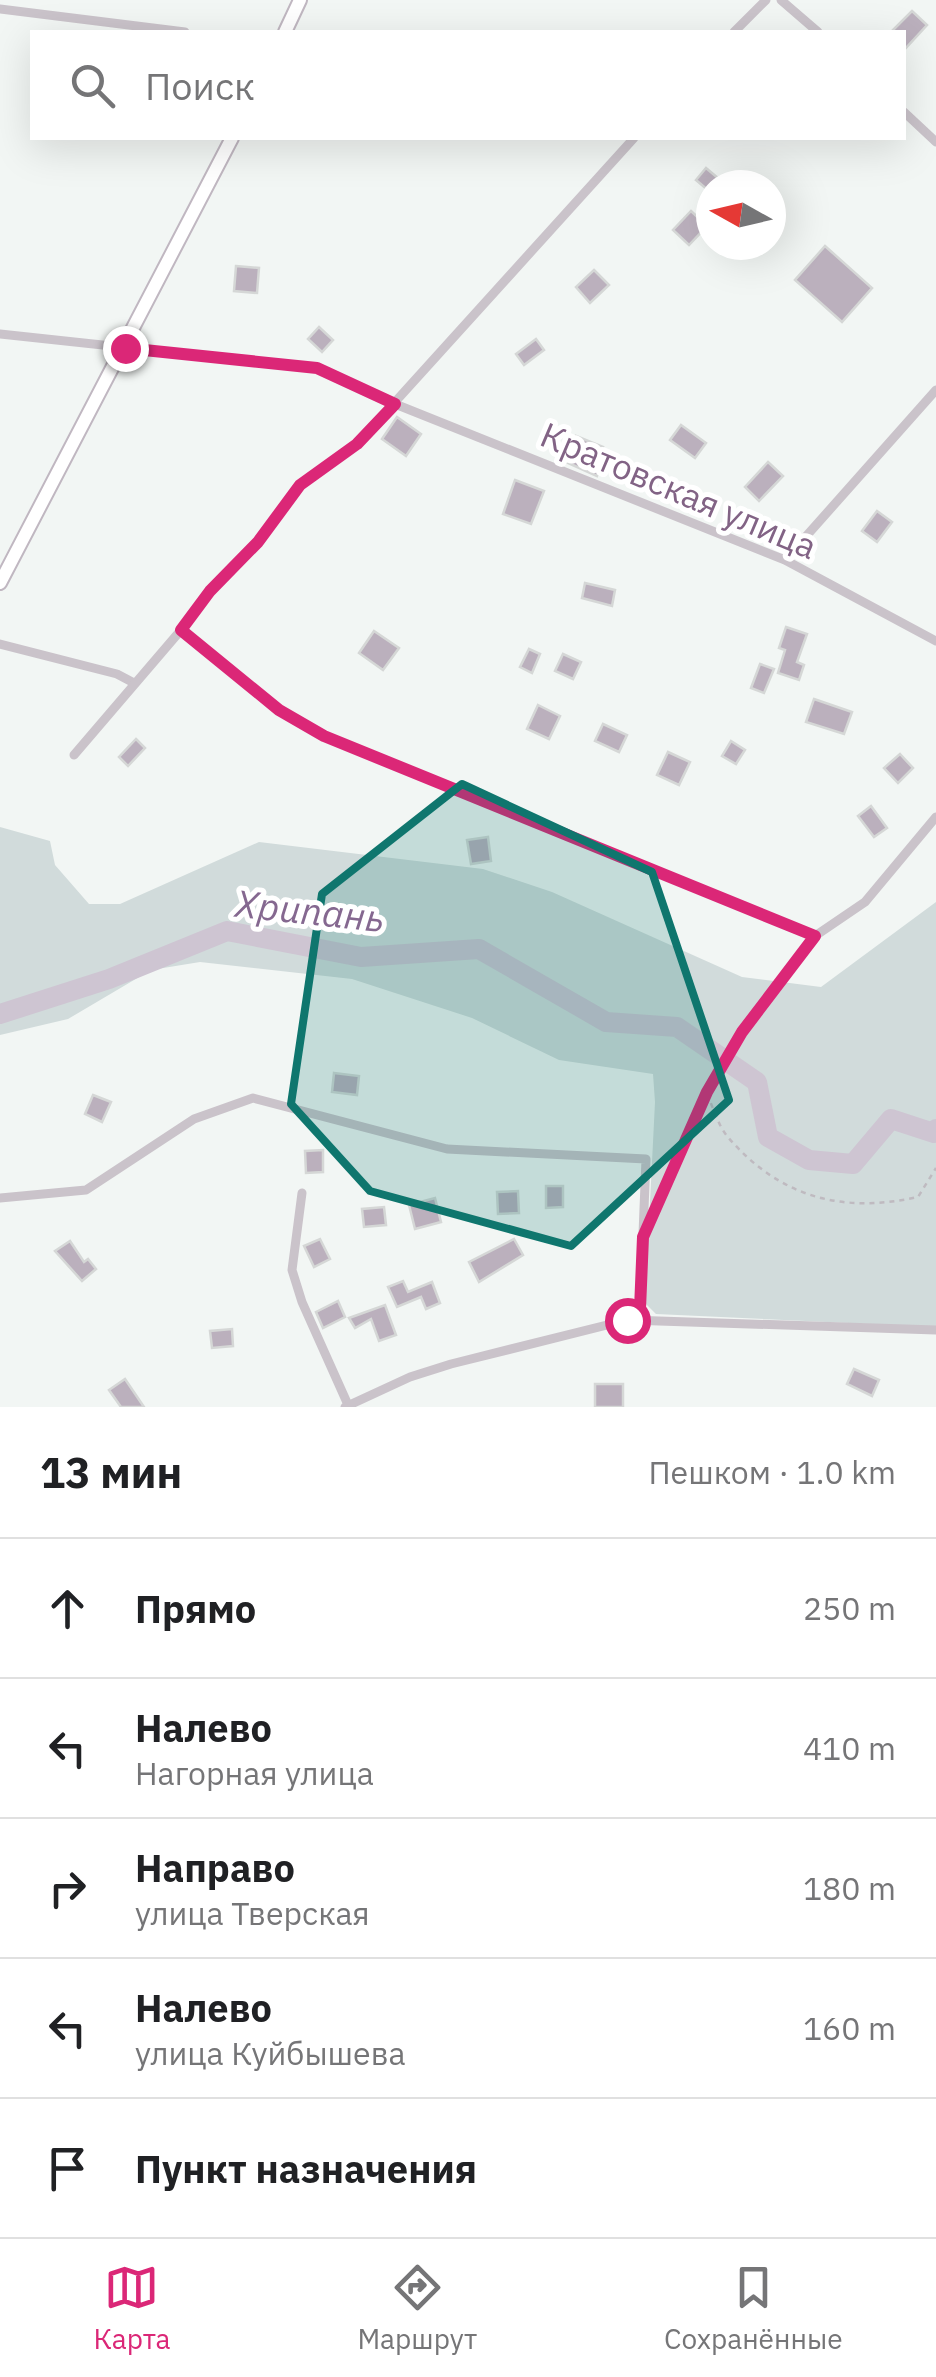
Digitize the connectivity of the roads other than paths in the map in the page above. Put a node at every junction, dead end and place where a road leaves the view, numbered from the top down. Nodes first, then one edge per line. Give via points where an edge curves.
1 (300, 0) edge
2 (766, 0) edge
3 (781, 0) edge
4 (0, 9) edge
5 (170, 30) edge
6 (286, 30) edge
7 (736, 30) edge
8 (816, 30) edge
9 (906, 114) edge
10 (231, 140) edge
11 (632, 140) edge
12 (936, 142) edge
13 (0, 334) edge
14 (125, 348) junction
15 (936, 390) edge
16 (395, 404) junction
17 (785, 560) junction
18 (0, 583) edge
19 (181, 630) junction
20 (936, 641) edge
21 (0, 644) edge
22 (134, 683) junction
23 (74, 755) dead end
24 (936, 818) edge
25 (302, 1193) dead end
26 (0, 1198) edge
27 (627, 1320) junction
28 (936, 1330) edge
29 (347, 1406) edge

1 - 6 main road
2 - 7 street
3 - 8 street
4 - 5 street
9 - 12 street
10 - 14 main road
11 - 16 street
13 - 14 street, Кратовская улица
14 - 16 street, Кратовская улица via 317,368
14 - 18 main road
15 - 17 street
16 - 17 street, Кратовская улица
16 - 19 street via 357,444 300,485
17 - 20 street, Кратовская улица
19 - 22 street
19 - 24 street via 279,710 324,736 815,936 865,902
21 - 22 street
22 - 23 street
25 - 29 street via 292,1270
26 - 27 street via 86,1190 194,1119 252,1098 447,1148 646,1160 640,1309
27 - 28 street
27 - 29 street via 410,1378

